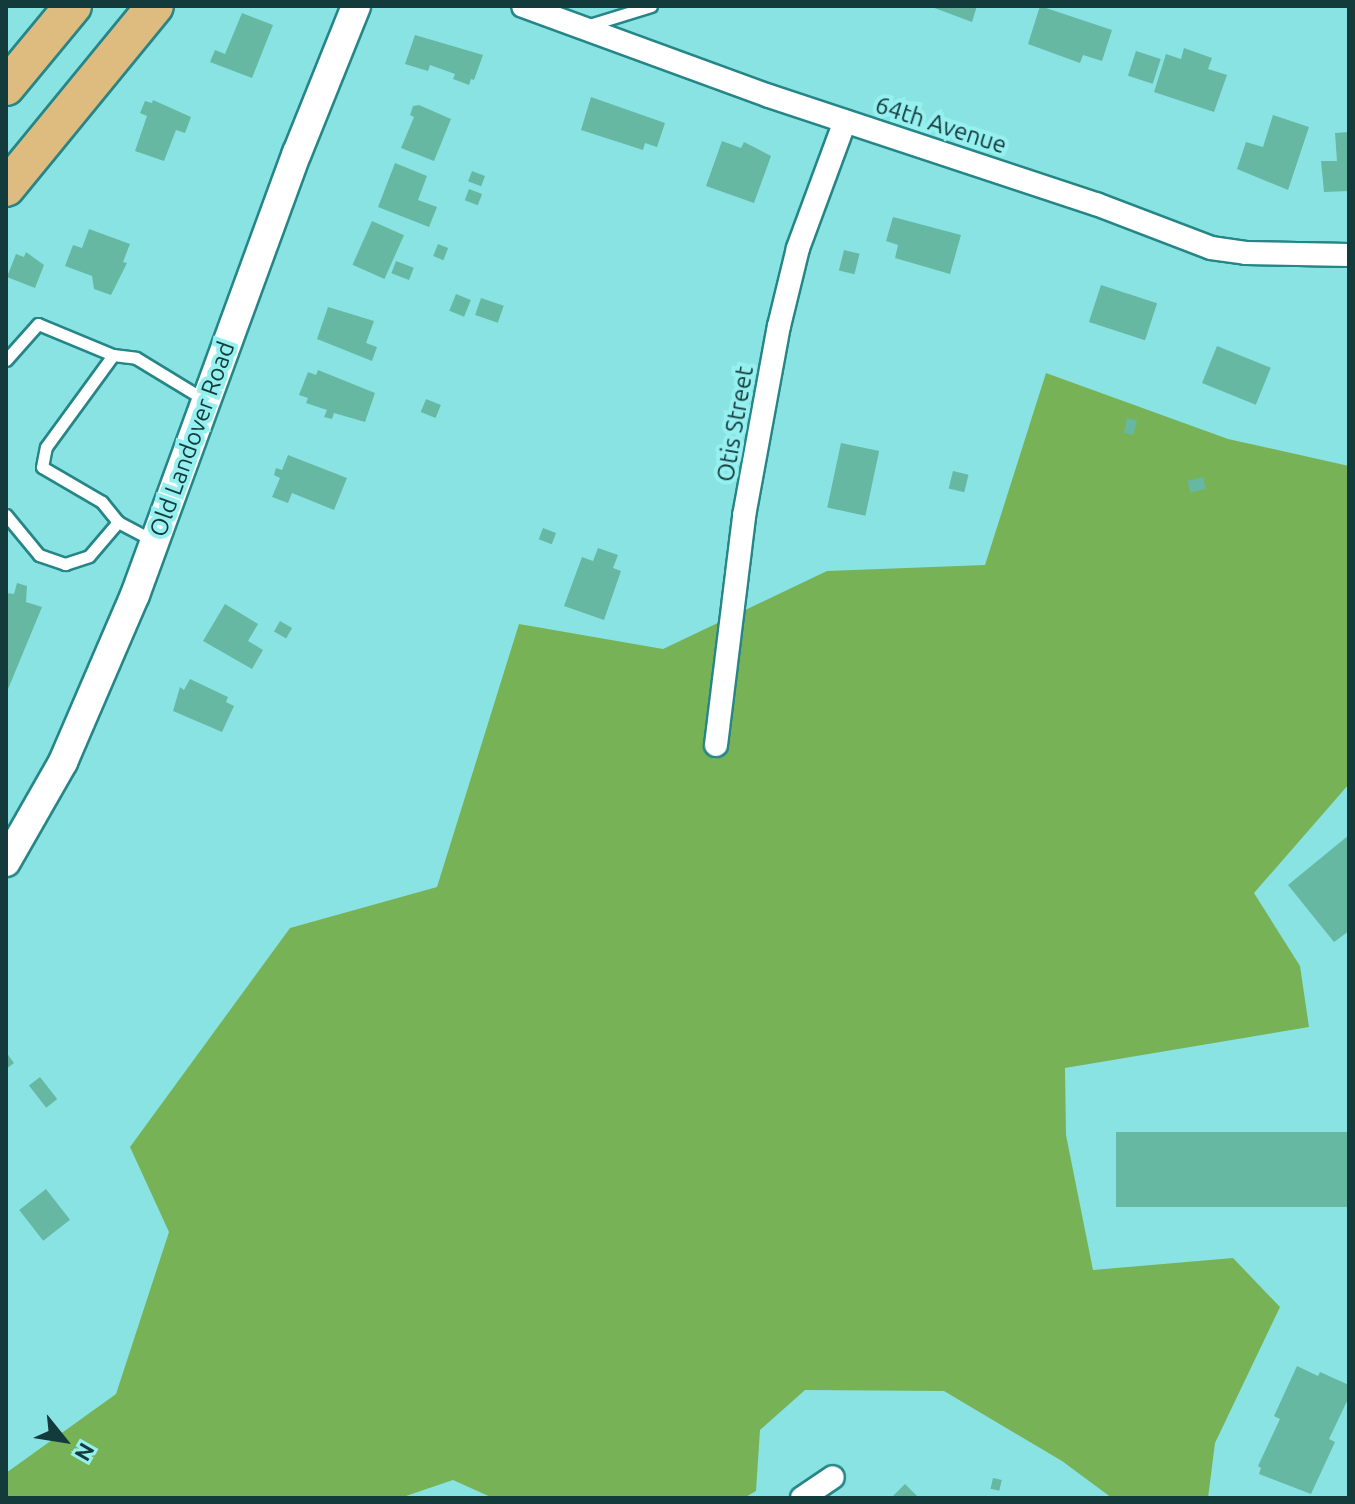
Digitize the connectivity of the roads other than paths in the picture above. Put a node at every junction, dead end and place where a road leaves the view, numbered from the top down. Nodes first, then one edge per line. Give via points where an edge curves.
1 (73, 6) edge
2 (155, 6) edge
3 (356, 6) edge
4 (523, 6) edge
5 (651, 6) edge
6 (582, 27) junction
7 (6, 87) edge
8 (845, 121) junction
9 (6, 188) edge
10 (1349, 255) edge
11 (113, 355) junction
12 (6, 360) edge
13 (206, 401) junction
14 (6, 515) edge
15 (118, 522) junction
16 (154, 542) junction
17 (716, 745) dead end
18 (10, 846) edge
19 (833, 1477) dead end
20 (802, 1498) edge

1 - 7 main road
2 - 9 main road
3 - 13 street, Old Landover Road
4 - 6 street, 64th Avenue
5 - 6 lane
6 - 8 street, 64th Avenue
8 - 10 street, 64th Avenue via 1211,248
8 - 17 street, Otis Street via 802,235 779,326 744,516
11 - 12 lane via 38,324
11 - 13 lane via 136,358
11 - 15 lane via 46,447 42,467 102,502
13 - 16 street, Old Landover Road
14 - 15 lane via 39,555 65,564 89,556
15 - 16 lane
16 - 18 street, Old Landover Road via 63,762
19 - 20 street

